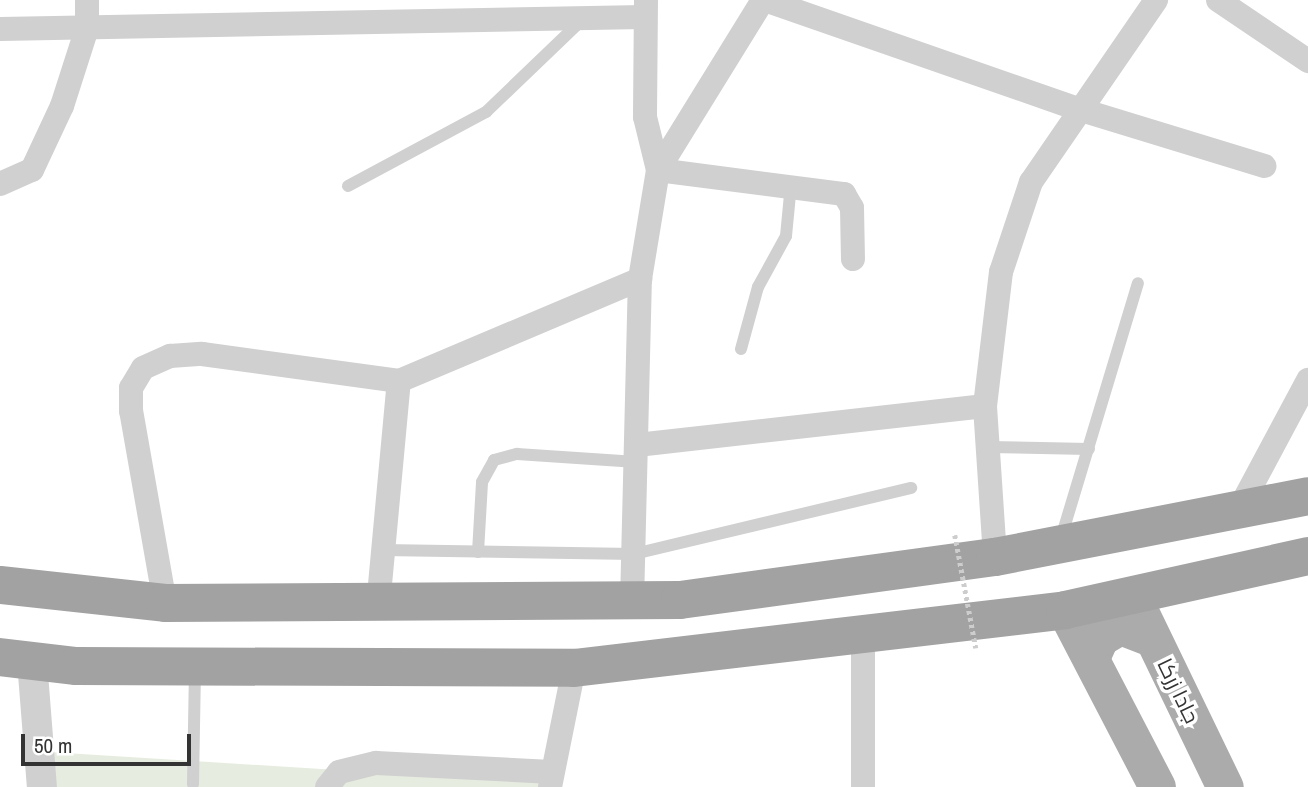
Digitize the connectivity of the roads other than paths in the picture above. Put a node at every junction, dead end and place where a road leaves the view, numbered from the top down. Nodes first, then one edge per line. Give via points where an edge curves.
1 (87, 0) edge
2 (764, 0) edge
3 (1156, 0) edge
4 (1218, 0) edge
5 (645, 9) edge
6 (584, 18) junction
7 (87, 28) junction
8 (0, 29) edge
9 (1307, 60) edge
10 (1077, 109) junction
11 (1264, 166) dead end
12 (658, 170) junction
13 (0, 184) edge
14 (791, 184) junction
15 (348, 186) dead end
16 (853, 259) dead end
17 (640, 279) junction
18 (1138, 283) dead end
19 (741, 349) dead end
20 (399, 380) junction
21 (1308, 380) edge
22 (985, 406) junction
23 (986, 447) junction
24 (1089, 449) junction
25 (637, 454) junction
26 (911, 488) dead end
27 (1308, 496) edge
28 (1237, 513) junction
29 (1059, 545) junction
30 (383, 550) junction
31 (478, 552) junction
32 (634, 554) junction
33 (1308, 556) edge
34 (995, 557) junction
35 (0, 567) edge
36 (0, 585) edge
37 (68, 593) junction
38 (1132, 594) junction
39 (165, 603) junction
40 (632, 603) junction
41 (378, 606) junction
42 (1065, 610) junction
43 (863, 638) junction
44 (1152, 638) junction
45 (16, 659) edge
46 (1091, 659) junction
47 (195, 667) junction
48 (574, 668) junction
49 (551, 779) edge
50 (193, 784) dead end
51 (42, 787) edge
52 (327, 787) edge
53 (863, 787) edge
54 (1157, 787) edge
55 (1225, 787) edge

1 - 7 street
2 - 10 street
2 - 12 street
3 - 10 street
4 - 9 street
5 - 6 street
5 - 12 street via 645,117
6 - 7 street
6 - 15 lane via 486,112
7 - 8 street
7 - 13 street via 32,170
10 - 11 street
10 - 22 street via 1031,182 1000,271
12 - 14 street
12 - 17 street
14 - 16 street via 844,194 852,208
14 - 19 lane via 786,236 758,287
17 - 20 street
17 - 25 street
18 - 24 lane
20 - 30 street
20 - 39 street via 202,354 170,356 143,368 131,388 131,411
21 - 28 street
22 - 23 street
22 - 25 street
23 - 24 lane
23 - 34 street
24 - 29 lane
25 - 31 lane via 517,454 494,460 482,482
25 - 32 street
26 - 32 lane
27 - 28 highway
28 - 29 highway
29 - 34 highway
30 - 31 lane
30 - 41 street
31 - 32 lane
32 - 40 street
33 - 38 highway
34 - 40 highway
35 - 37 highway
36 - 37 highway
37 - 39 highway
38 - 42 highway
38 - 44 main road, جادا زرکا
39 - 41 highway
40 - 41 highway
42 - 43 highway
42 - 46 main road
43 - 48 highway
43 - 53 street
44 - 46 main road via 1120,626 1100,638
44 - 55 main road, جادا زرکا
45 - 47 highway
45 - 51 street
46 - 54 main road
47 - 48 highway
47 - 50 lane
48 - 49 street
49 - 52 street via 376,763 339,772

